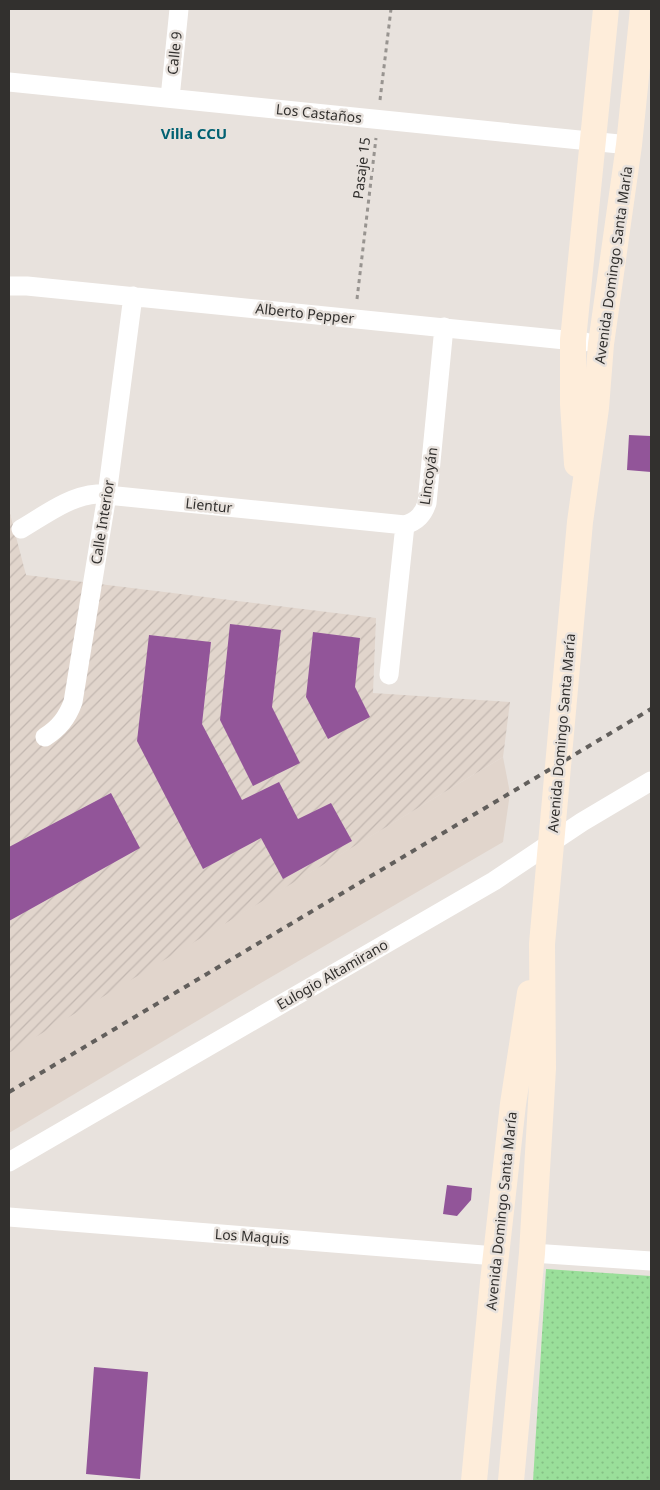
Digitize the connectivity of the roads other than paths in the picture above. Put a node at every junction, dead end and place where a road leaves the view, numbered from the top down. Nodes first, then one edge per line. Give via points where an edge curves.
1 (179, 9) edge
2 (606, 9) edge
3 (643, 9) edge
4 (9, 82) edge
5 (170, 98) junction
6 (593, 141) junction
7 (629, 145) junction
8 (9, 286) edge
9 (133, 296) junction
10 (444, 327) junction
11 (573, 340) junction
12 (601, 344) junction
13 (107, 495) junction
14 (580, 522) junction
15 (405, 525) junction
16 (21, 529) dead end
17 (389, 675) dead end
18 (45, 737) dead end
19 (651, 781) edge
20 (551, 843) junction
21 (542, 944) junction
22 (9, 1162) edge
23 (9, 1217) edge
24 (532, 1253) junction
25 (496, 1256) junction
26 (651, 1261) edge
27 (474, 1481) edge
28 (511, 1481) edge

1 - 5 street, Calle 9
2 - 6 main road, Avenida Domingo Santa María
3 - 7 main road, Avenida Domingo Santa María
4 - 5 street, Los Castaños
5 - 6 street, Los Castaños
6 - 7 street, Los Castaños
6 - 11 main road, Avenida Domingo Santa María
7 - 12 main road, Avenida Domingo Santa María
8 - 9 street, Alberto Pepper
9 - 10 street, Alberto Pepper
9 - 13 street, Calle Interior
10 - 11 street, Alberto Pepper
10 - 15 street, Lincoyán via 427,503 419,518
11 - 12 street, Alberto Pepper
11 - 14 main road, Avenida Domingo Santa María
12 - 14 main road, Avenida Domingo Santa María via 596,408
13 - 15 street, Lientur
13 - 16 street, Lientur via 81,496
13 - 18 street, Calle Interior via 73,702 62,723
14 - 20 main road, Avenida Domingo Santa María
15 - 17 street
19 - 20 street, Eulogio Altamirano
20 - 21 main road, Avenida Domingo Santa María
20 - 22 street, Eulogio Altamirano via 500,877
21 - 24 main road, Avenida Domingo Santa María via 543,1068
21 - 25 main road, Avenida Domingo Santa María via 529,1000 514,1094
23 - 25 street, Los Maquis
24 - 26 street
24 - 28 main road, Avenida Domingo Santa María
25 - 27 main road, Avenida Domingo Santa María

